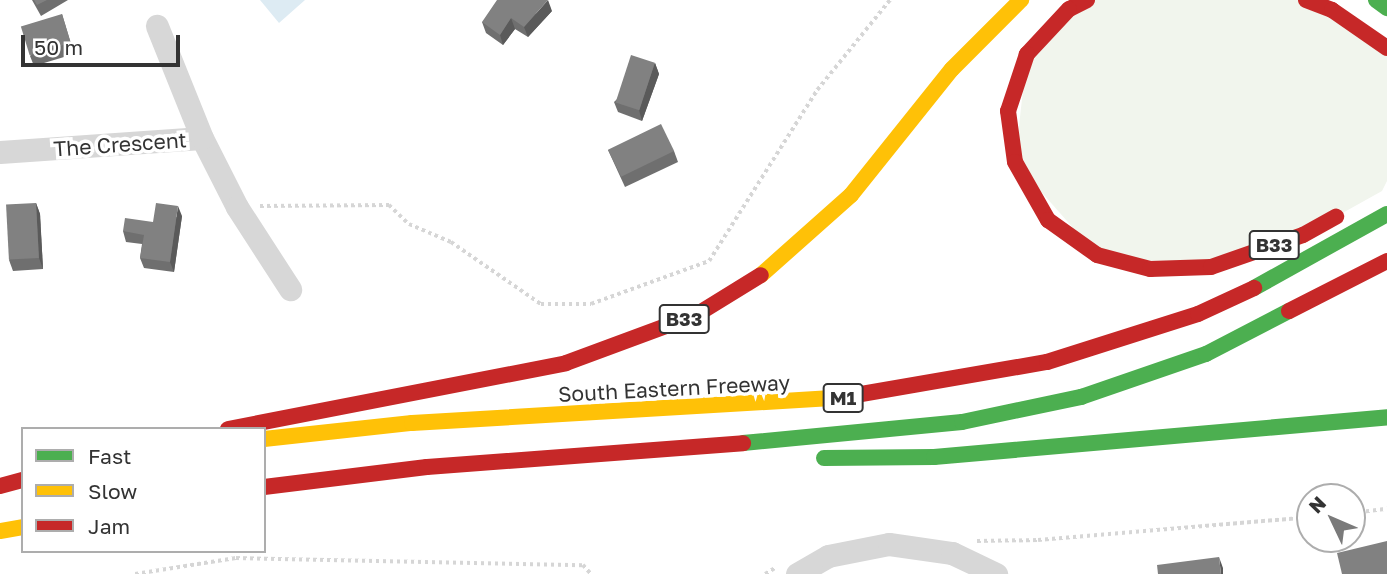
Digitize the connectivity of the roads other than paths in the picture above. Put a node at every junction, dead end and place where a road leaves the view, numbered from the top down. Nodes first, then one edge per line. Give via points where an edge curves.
1 (1021, 0) edge
2 (1087, 0) edge
3 (1306, 0) edge
4 (1376, 0) edge
5 (1387, 8) edge
6 (157, 26) dead end
7 (1387, 48) edge
8 (202, 138) junction
9 (0, 152) edge
10 (1348, 210) dead end
11 (1387, 214) edge
12 (1387, 261) edge
13 (290, 289) dead end
14 (1387, 417) edge
15 (238, 427) edge
16 (266, 439) edge
17 (612, 455) junction
18 (21, 481) edge
19 (0, 486) edge
20 (266, 487) edge
21 (21, 527) edge
22 (0, 531) edge
23 (797, 574) edge
24 (996, 574) edge

1 - 15 highway, B33 via 952,69 851,195 772,268 696,315 566,363
2 - 10 highway, B33 via 1069,9 1027,54 1008,111 1015,162 1048,220 1097,255 1150,269 1211,267 1303,234
3 - 7 highway via 1332,10
4 - 5 highway
6 - 8 street, The Crescent
8 - 9 street, The Crescent
8 - 13 street via 237,207
11 - 16 highway, South Eastern Freeway / M1 via 1274,279 1198,314 1047,362 823,401 412,423
12 - 17 highway, M1 via 1206,354 1080,397 962,422
14 - 17 highway via 934,457
17 - 20 highway, M1 via 427,467
18 - 19 highway
21 - 22 highway
23 - 24 street via 828,556 889,544 952,553

